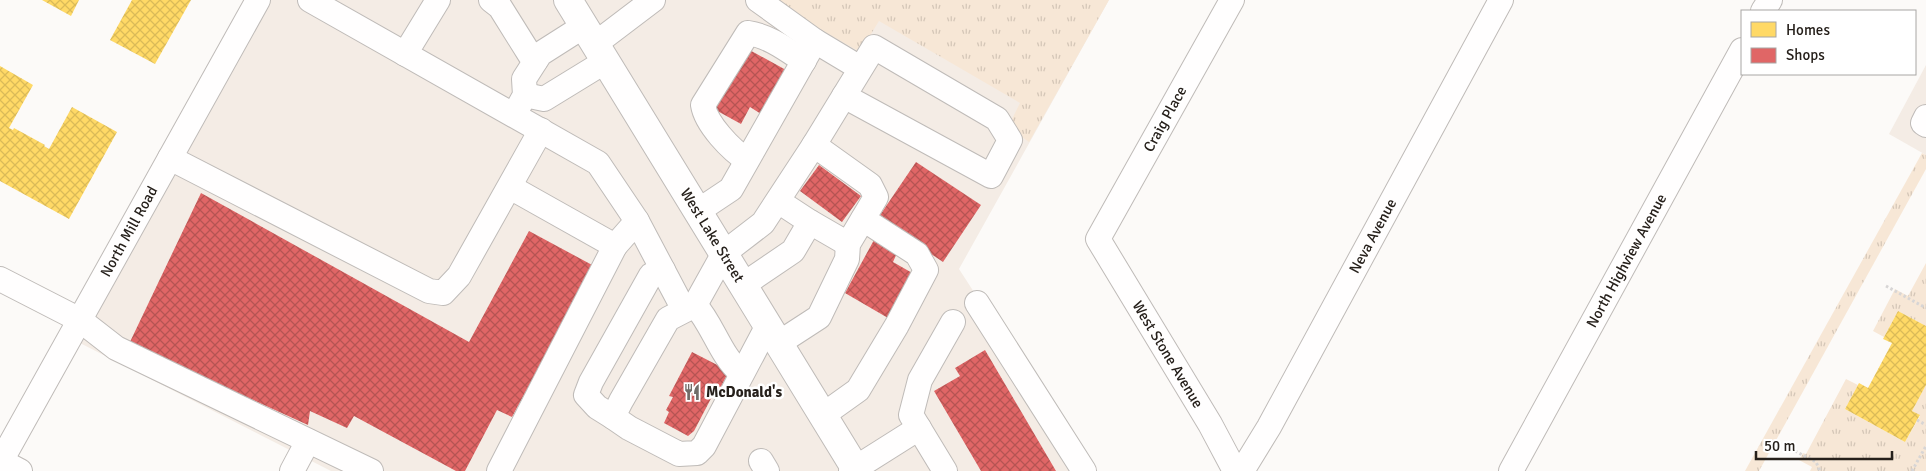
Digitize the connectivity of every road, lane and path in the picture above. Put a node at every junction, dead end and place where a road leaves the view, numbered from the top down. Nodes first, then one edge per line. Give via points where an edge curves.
1 (258, 0) edge
2 (310, 0) edge
3 (438, 0) edge
4 (491, 0) edge
5 (568, 0) edge
6 (653, 0) edge
7 (758, 0) edge
8 (1232, 0) edge
9 (1496, 2) edge
10 (595, 44) junction
11 (809, 51) junction
12 (1741, 52) edge
13 (405, 54) junction
14 (536, 60) junction
15 (860, 68) junction
16 (844, 96) junction
17 (520, 105) junction
18 (1926, 118) edge
19 (1926, 125) edge
20 (541, 130) junction
21 (814, 145) junction
22 (170, 158) junction
23 (747, 160) junction
24 (510, 187) junction
25 (778, 201) junction
26 (698, 212) junction
27 (863, 219) junction
28 (637, 221) junction
29 (810, 222) junction
30 (1098, 239) joint
31 (848, 244) junction
32 (615, 246) junction
33 (724, 253) junction
34 (663, 270) junction
35 (0, 279) edge
36 (743, 285) junction
37 (1886, 286) dead end
38 (977, 303) dead end
39 (1926, 308) edge
40 (682, 311) junction
41 (80, 320) junction
42 (953, 322) dead end
43 (774, 334) junction
44 (741, 373) junction
45 (823, 415) junction
46 (613, 417) junction
47 (1917, 420) dead end
48 (1926, 426) edge
49 (919, 428) junction
50 (308, 440) junction
51 (1926, 446) edge
52 (1795, 451) dead end
53 (7, 465) edge
54 (854, 470) edge
55 (292, 471) edge
56 (371, 471) edge
57 (499, 471) edge
58 (945, 471) edge
59 (1084, 471) edge
60 (1235, 471) edge
61 (1242, 471) edge
62 (1511, 471) edge
63 (1820, 471) edge
64 (1912, 471) edge

1 - 22 street, North Mill Road
2 - 13 street
3 - 13 street
4 - 14 street via 500,7
5 - 10 main road, West Lake Street
6 - 10 street
7 - 11 street
8 - 30 street, Craig Place
9 - 61 street, Neva Avenue
10 - 14 street via 540,54
10 - 17 street via 544,99
10 - 26 main road, West Lake Street
11 - 15 street
11 - 23 street
11 - 23 street via 748,33 703,105 704,115 735,152
12 - 62 street, North Highview Avenue
13 - 17 street
14 - 17 street via 524,79
15 - 16 street
15 - 16 street via 874,47 997,119 1010,140 991,176
16 - 21 street
17 - 20 street
18 - 19 street via 1923,123
20 - 24 street
20 - 28 street via 598,162
21 - 25 street
21 - 27 street via 870,185 876,198
22 - 24 street via 429,291 443,293 459,276
22 - 41 street, North Mill Road
23 - 26 street via 731,189
24 - 32 street
25 - 29 street
25 - 33 street via 763,223
26 - 33 main road, West Lake Street
27 - 31 street
27 - 45 street via 917,254 926,270 898,325 858,390
28 - 32 street
28 - 34 street
29 - 31 street
29 - 36 street via 793,251
30 - 60 street, West Stone Avenue
31 - 43 street via 847,259 819,317
32 - 57 street
33 - 36 main road, West Lake Street
33 - 40 street
34 - 40 street
34 - 46 street via 651,275 586,395
35 - 41 street
36 - 43 main road, West Lake Street
37 - 39 path
38 - 59 street
40 - 44 street via 703,314 733,366
40 - 46 street
41 - 50 street via 116,348
41 - 53 street, North Mill Road
42 - 49 street via 920,380 911,415
43 - 44 street
43 - 45 main road, West Lake Street
44 - 46 street via 704,446 697,453 679,454
45 - 54 main road, West Lake Street
47 - 48 path
49 - 54 street
49 - 58 street
50 - 55 street
50 - 56 street
51 - 64 path
52 - 63 path via 1816,462

